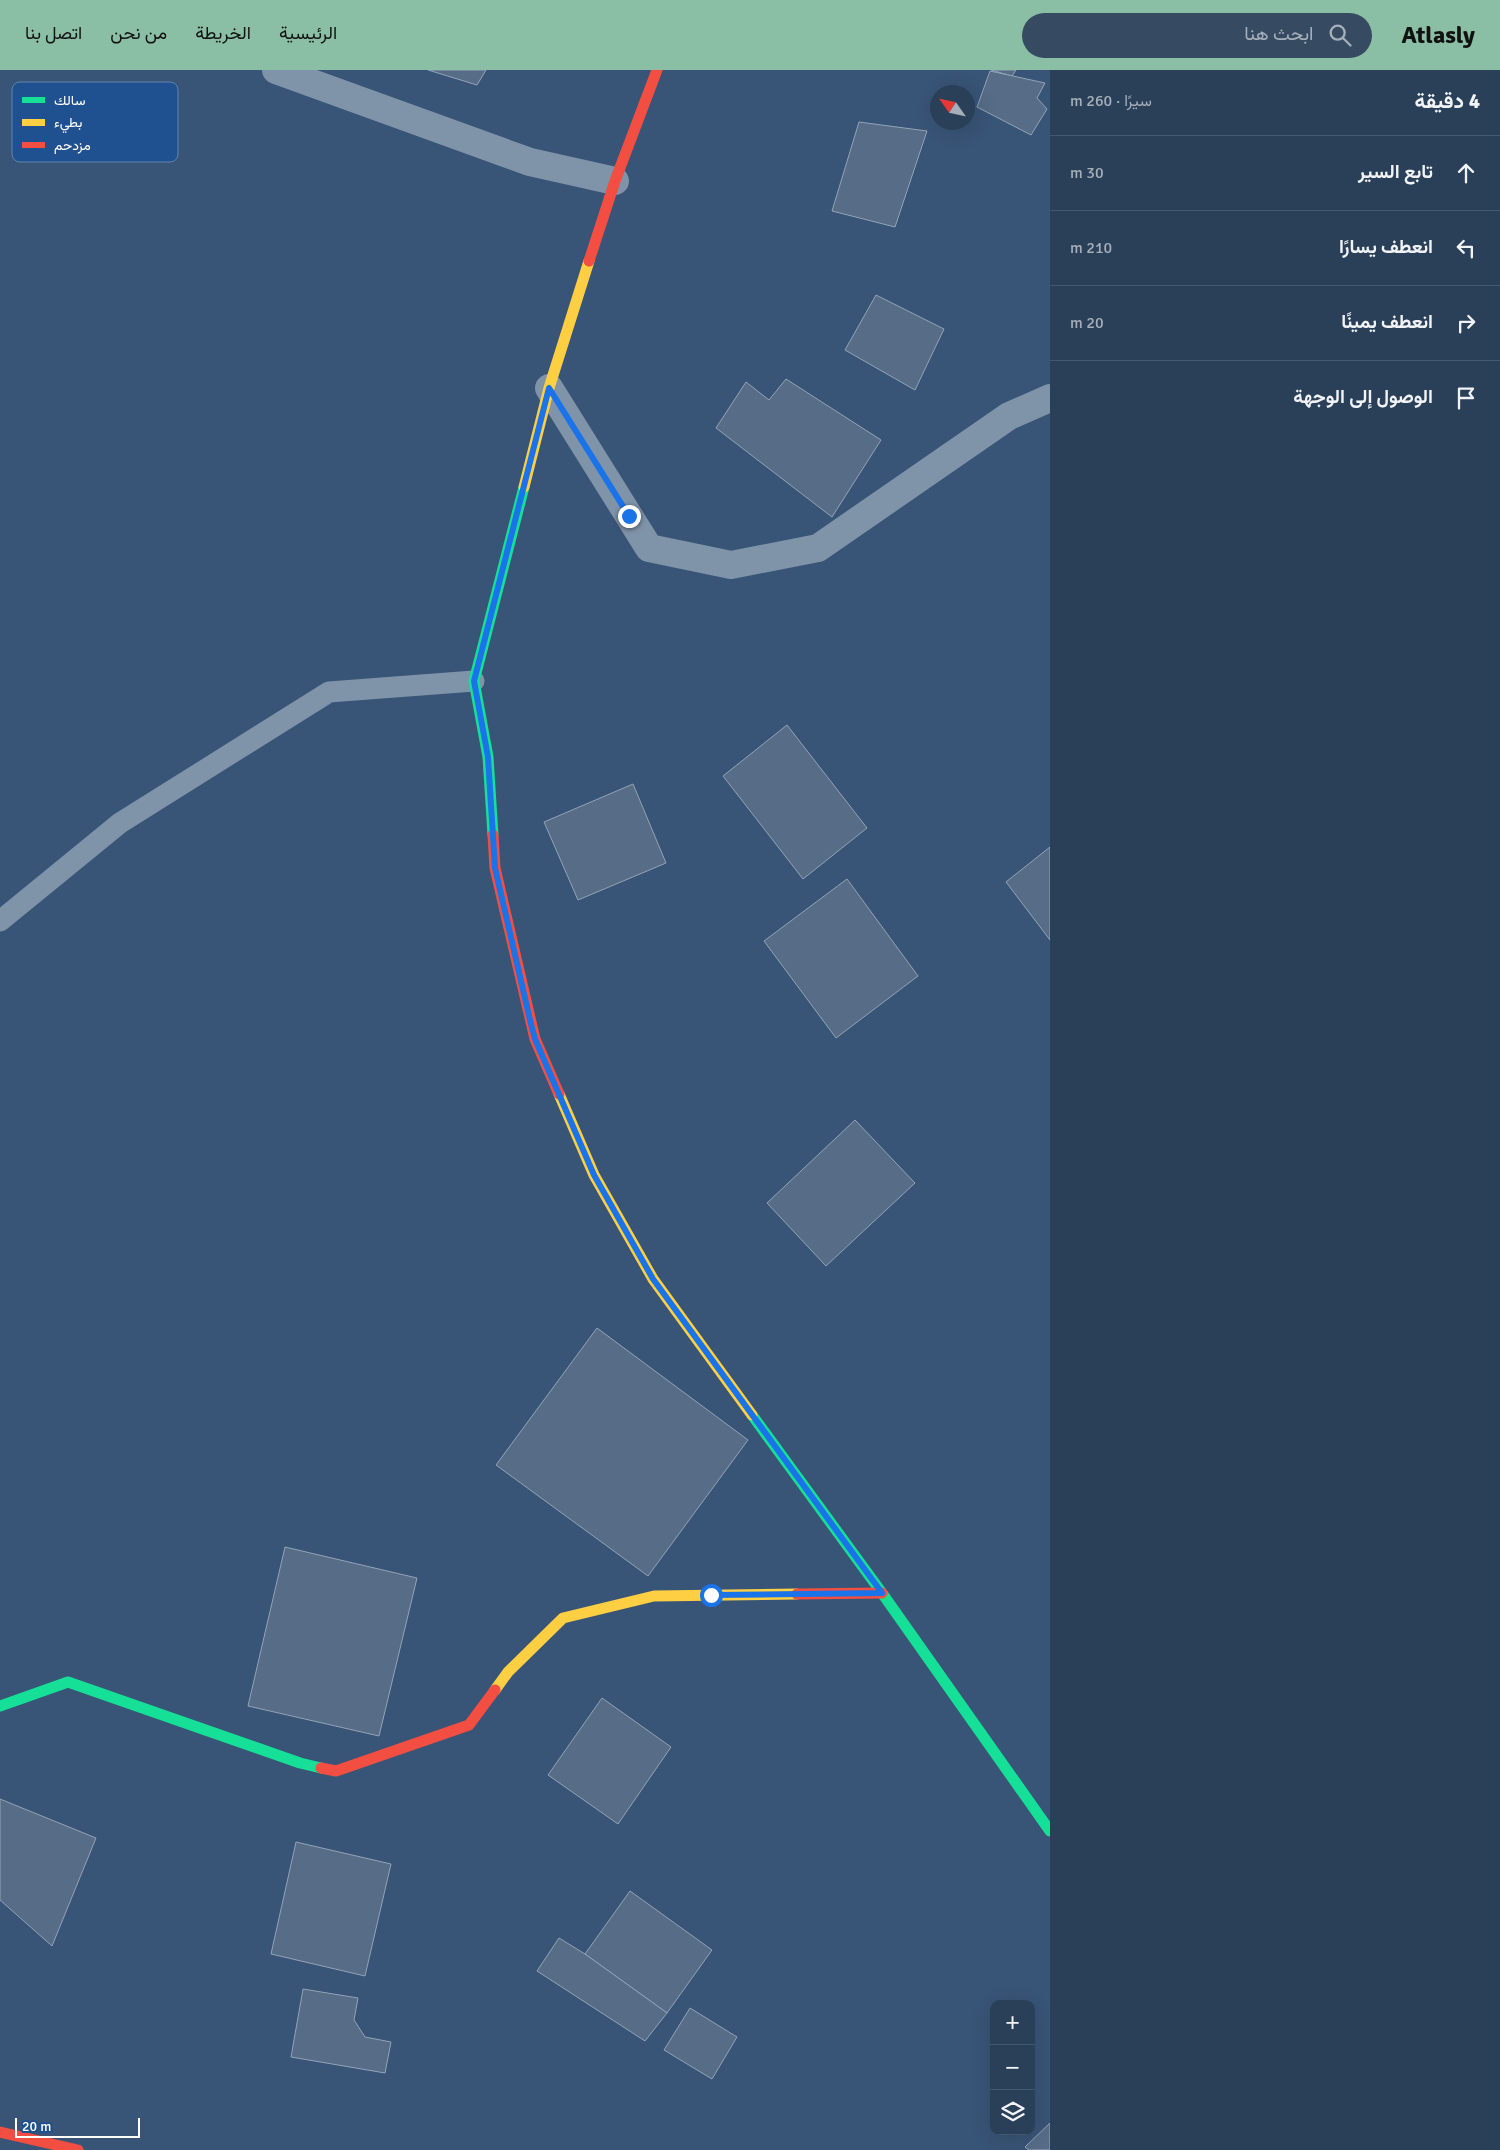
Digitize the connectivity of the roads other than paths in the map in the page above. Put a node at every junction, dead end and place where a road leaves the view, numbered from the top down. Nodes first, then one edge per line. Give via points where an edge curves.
1 (276, 70) edge
2 (657, 70) edge
3 (615, 181) junction
4 (549, 388) junction
5 (1050, 398) edge
6 (474, 681) junction
7 (0, 921) edge
8 (882, 1593) junction
9 (0, 1706) edge
10 (1050, 1831) edge
11 (0, 2132) edge
12 (78, 2150) edge

1 - 3 street via 530,162
2 - 3 street
3 - 4 street
4 - 5 street via 649,548 731,565 818,548 1009,416
4 - 6 street
6 - 7 lane via 329,692 120,823
6 - 8 street via 488,757 495,868 535,1039 594,1175 653,1279
8 - 9 street via 654,1596 563,1618 508,1672 469,1725 336,1771 300,1763 68,1682
8 - 10 street
11 - 12 street

